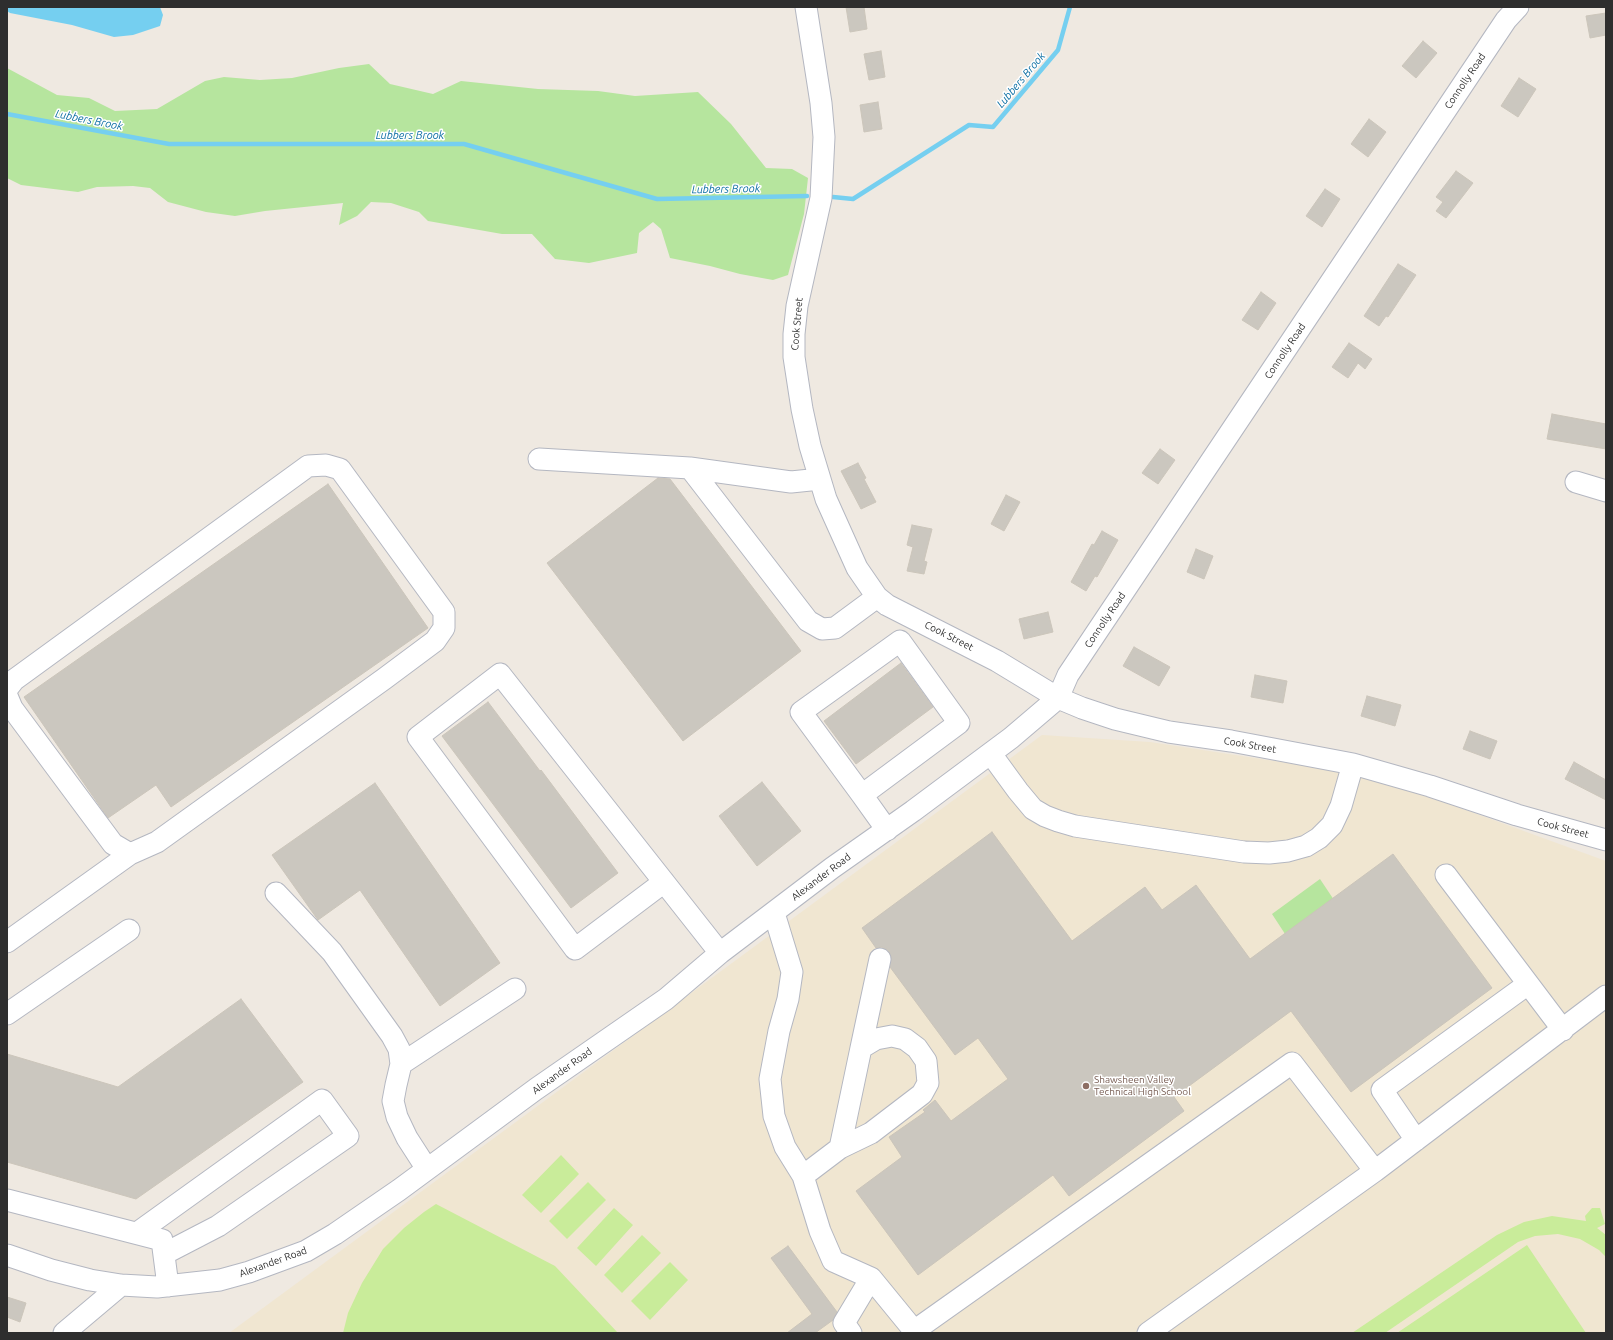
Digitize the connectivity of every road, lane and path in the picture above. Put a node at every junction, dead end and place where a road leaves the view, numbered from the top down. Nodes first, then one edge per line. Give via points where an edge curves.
1 (806, 7) edge
2 (1518, 7) edge
3 (539, 460) dead end
4 (690, 468) junction
5 (820, 479) junction
6 (1576, 482) dead end
7 (1606, 491) edge
8 (877, 597) junction
9 (7, 689) edge
10 (7, 696) edge
11 (1058, 698) junction
12 (991, 754) junction
13 (1352, 764) junction
14 (862, 795) junction
15 (887, 830) junction
16 (1606, 840) edge
17 (130, 854) junction
18 (1446, 875) dead end
19 (664, 882) junction
20 (276, 893) dead end
21 (774, 913) junction
22 (129, 930) dead end
23 (7, 942) edge
24 (720, 953) junction
25 (880, 959) dead end
26 (1528, 984) junction
27 (515, 989) dead end
28 (1606, 996) edge
29 (7, 1014) edge
30 (1563, 1030) junction
31 (861, 1048) junction
32 (402, 1064) junction
33 (1416, 1140) junction
34 (840, 1148) junction
35 (427, 1169) junction
36 (1375, 1171) junction
37 (803, 1176) junction
38 (7, 1200) edge
39 (137, 1233) junction
40 (164, 1254) junction
41 (7, 1255) edge
42 (871, 1278) junction
43 (121, 1286) junction
44 (168, 1286) junction
45 (915, 1332) edge
46 (64, 1333) edge
47 (851, 1333) edge
48 (1148, 1333) edge

1 - 5 street, Cook Street via 824,137 822,198 796,306 794,357 802,409
2 - 11 street, Connolly Road via 1506,20 1068,675
3 - 4 street
4 - 5 street via 790,482
4 - 8 street via 808,621 822,629 835,628
5 - 8 street, Cook Street via 851,557
6 - 7 street
8 - 11 street, Cook Street via 887,605 997,660
9 - 17 street via 14,680 308,466 326,464 340,470 444,612 444,628 435,641 384,679 157,842
10 - 17 street via 12,708 113,844
11 - 12 street, Alexander Road
11 - 13 street, Cook Street via 1122,721 1169,732
12 - 13 street via 1033,809 1058,821 1075,826 1244,852 1269,853 1306,846 1332,825 1341,806
12 - 15 street, Alexander Road
13 - 16 street, Cook Street via 1430,786 1517,816
14 - 14 street via 801,712 900,641 959,723
14 - 15 street
15 - 21 street, Alexander Road
17 - 23 street
18 - 26 street
19 - 19 street via 500,674 418,738 575,949
19 - 24 street
20 - 32 street via 332,952 392,1036
21 - 24 street, Alexander Road
21 - 37 street via 792,972 770,1079 774,1116 785,1147
22 - 29 street
24 - 35 street, Alexander Road via 666,999 536,1089
25 - 31 street
26 - 30 street
26 - 33 street via 1382,1090
27 - 32 street
28 - 30 street
30 - 33 street
31 - 34 street
31 - 34 street via 876,1039 892,1036 905,1039 917,1048 926,1061 928,1083 922,1094 871,1133
32 - 35 street via 394,1101 397,1117
33 - 36 street
34 - 37 street
35 - 44 street, Alexander Road via 335,1234 306,1251 228,1278
36 - 45 street via 1292,1063
36 - 48 street
37 - 42 street via 820,1231 833,1261
38 - 39 street
39 - 40 street via 162,1240
39 - 40 street via 322,1100 348,1136 218,1226
40 - 44 street
41 - 43 street, Alexander Road via 51,1270
42 - 45 street
42 - 47 street via 844,1323
43 - 44 street, Alexander Road
43 - 46 street

